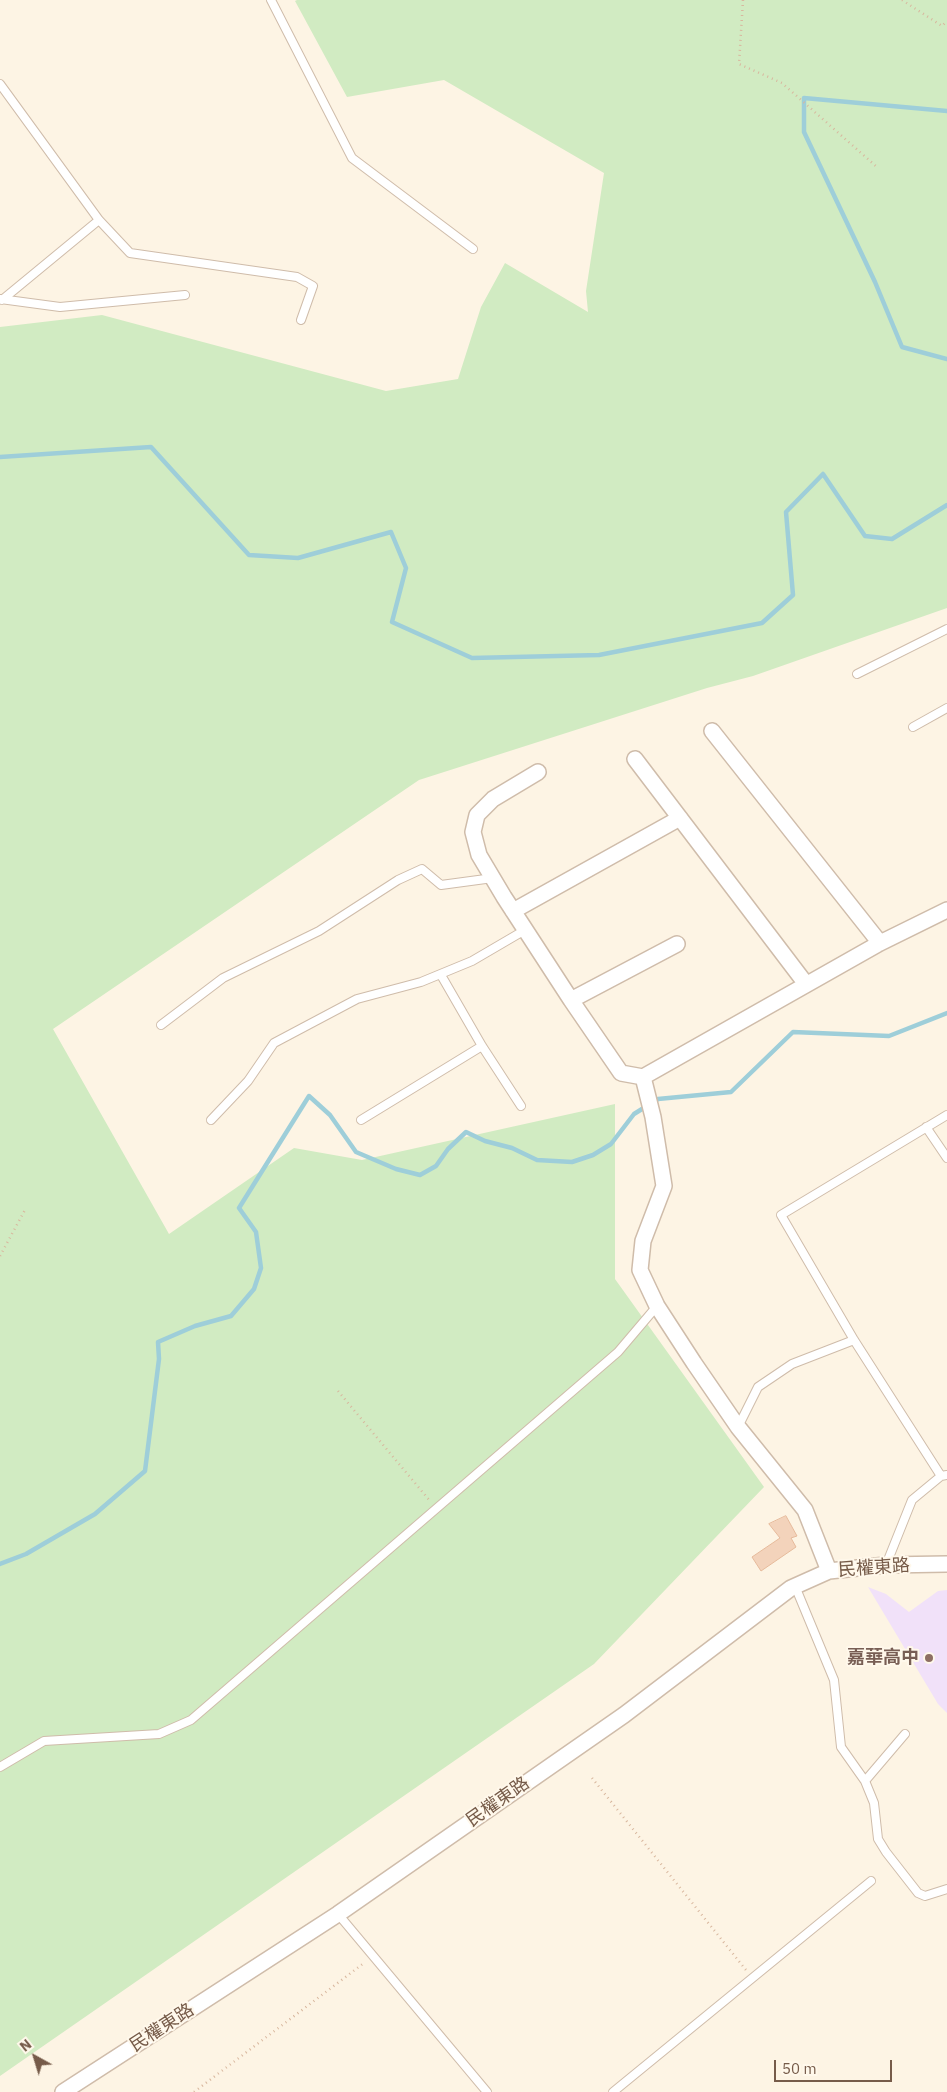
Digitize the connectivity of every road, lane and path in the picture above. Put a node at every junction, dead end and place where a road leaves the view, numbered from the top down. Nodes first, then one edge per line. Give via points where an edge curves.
1 (271, 0) edge
2 (743, 0) edge
3 (902, 0) edge
4 (947, 21) edge
5 (0, 84) edge
6 (878, 168) dead end
7 (99, 220) junction
8 (473, 249) dead end
9 (185, 295) dead end
10 (1, 300) edge
11 (301, 320) dead end
12 (947, 629) edge
13 (857, 674) dead end
14 (947, 708) edge
15 (913, 727) dead end
16 (712, 731) dead end
17 (635, 759) dead end
18 (538, 772) dead end
19 (680, 818) junction
20 (493, 878) junction
21 (947, 910) edge
22 (513, 911) junction
23 (525, 930) junction
24 (880, 943) junction
25 (677, 944) dead end
26 (441, 975) junction
27 (806, 984) junction
28 (571, 1000) junction
29 (161, 1025) dead end
30 (482, 1046) junction
31 (643, 1077) junction
32 (522, 1106) dead end
33 (947, 1115) edge
34 (211, 1120) dead end
35 (361, 1120) dead end
36 (926, 1127) junction
37 (947, 1158) edge
38 (26, 1208) dead end
39 (0, 1256) edge
40 (657, 1306) junction
41 (854, 1340) junction
42 (338, 1391) dead end
43 (738, 1427) junction
44 (944, 1476) edge
45 (437, 1508) junction
46 (947, 1564) edge
47 (886, 1565) junction
48 (830, 1571) junction
49 (795, 1586) junction
50 (905, 1734) dead end
51 (0, 1767) edge
52 (592, 1778) dead end
53 (865, 1781) junction
54 (871, 1881) dead end
55 (947, 1889) edge
56 (338, 1914) junction
57 (373, 1955) junction
58 (752, 1978) junction
59 (63, 2092) edge
60 (194, 2092) edge
61 (487, 2092) edge
62 (613, 2092) edge

1 - 8 lane via 352,158
2 - 6 path via 739,64 782,83
3 - 4 path via 942,26
5 - 7 lane
7 - 10 lane
7 - 11 lane via 130,253 297,277 313,286
9 - 10 lane via 60,308
12 - 13 lane
14 - 15 lane
16 - 24 street
17 - 19 street
18 - 20 street via 493,799 477,815 473,832 479,855
19 - 22 street
19 - 27 street
20 - 22 street
20 - 29 lane via 440,885 422,869 398,880 319,931 223,978
21 - 24 street
22 - 23 street
23 - 26 lane
23 - 28 street
24 - 27 street
25 - 28 street
26 - 30 lane
26 - 34 lane via 357,999 274,1043 248,1081
27 - 31 street
28 - 31 street via 621,1073
30 - 32 lane
30 - 35 lane
31 - 40 street via 664,1186 643,1241 640,1270
33 - 36 lane
36 - 37 lane
36 - 41 lane via 780,1215
38 - 39 path
40 - 43 street
40 - 45 lane via 618,1352
41 - 43 lane via 792,1364 758,1387
41 - 44 lane
42 - 45 path
43 - 48 street via 805,1510
44 - 47 lane via 912,1500
45 - 51 lane via 191,1720 159,1734 44,1741
46 - 47 street, 民權東路
47 - 48 street, 民權東路
48 - 49 street, 民權東路
49 - 53 lane via 834,1680 841,1747
49 - 56 street, 民權東路 via 624,1715
50 - 53 lane
52 - 58 path
53 - 55 lane via 874,1803 878,1838 886,1852 918,1893 925,1896
54 - 58 lane
56 - 57 lane
56 - 59 street, 民權東路
57 - 60 path
57 - 61 lane
58 - 62 lane

